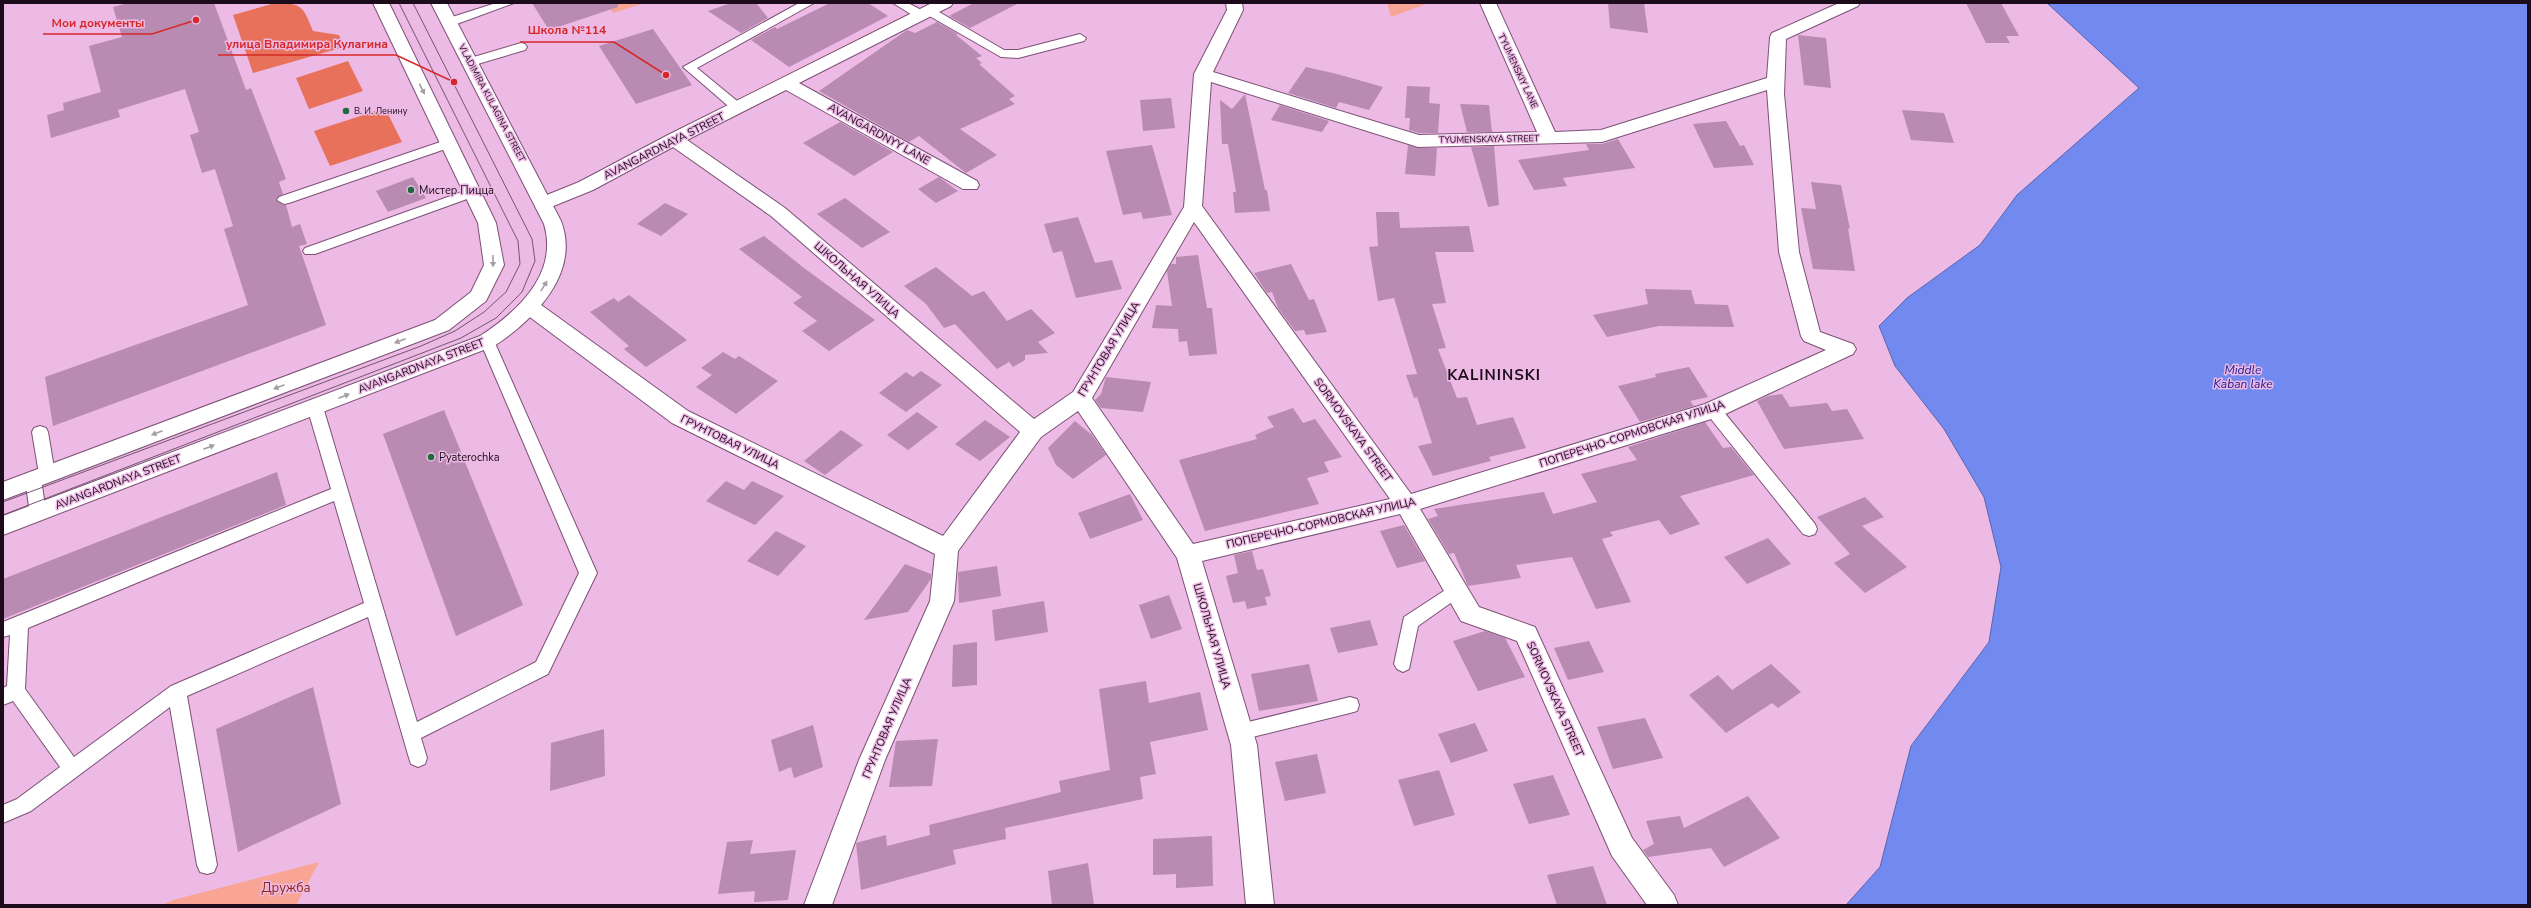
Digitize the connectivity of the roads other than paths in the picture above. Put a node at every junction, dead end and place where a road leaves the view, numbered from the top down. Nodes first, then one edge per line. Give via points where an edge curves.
1 (381, 3) edge
2 (439, 3) edge
3 (508, 3) edge
4 (808, 3) edge
5 (899, 3) edge
6 (1234, 3) edge
7 (1488, 3) edge
8 (1852, 3) edge
9 (932, 10) edge
10 (450, 22) junction
11 (1080, 38) dead end
12 (522, 47) dead end
13 (471, 62) junction
14 (1203, 74) junction
15 (1776, 81) junction
16 (787, 83) junction
17 (738, 108) junction
18 (1549, 138) junction
19 (674, 139) junction
20 (449, 143) junction
21 (970, 186) dead end
22 (472, 192) junction
23 (284, 200) dead end
24 (544, 202) junction
25 (1193, 207) junction
26 (310, 251) dead end
27 (530, 307) junction
28 (487, 341) junction
29 (1081, 398) junction
30 (315, 407) junction
31 (1713, 410) junction
32 (1033, 431) junction
33 (40, 432) dead end
34 (40, 477) junction
35 (3, 491) edge
36 (340, 492) junction
37 (1406, 504) junction
38 (38, 513) junction
39 (3, 526) edge
40 (1809, 529) dead end
41 (947, 549) junction
42 (1188, 555) junction
43 (1456, 590) junction
44 (374, 608) junction
45 (11, 626) edge
46 (1403, 664) dead end
47 (177, 692) junction
48 (10, 694) edge
49 (1350, 705) dead end
50 (1240, 732) junction
51 (410, 734) junction
52 (418, 758) dead end
53 (72, 769) junction
54 (3, 814) edge
55 (207, 865) dead end
56 (818, 905) edge
57 (1260, 905) edge
58 (1664, 905) edge

1 -> 20 street
2 - 10 street, VLADIMIRA KULAGINA STREET
3 - 10 lane
4 - 17 lane via 689,67
5 - 9 lane
6 - 14 street via 1235,10
7 - 18 street, TYUMENSKIY LANE
8 - 15 street, ПОПЕРЕЧНО-СОРМОВСКАЯ УЛИЦА via 1778,37
9 - 11 lane via 1001,54 1018,54
9 - 16 street, AVANGARDNAYA STREET
10 - 13 street, VLADIMIRA KULAGINA STREET
12 - 13 lane
13 - 24 street, VLADIMIRA KULAGINA STREET
14 - 18 street, TYUMENSKAYA STREET via 1418,141
14 - 25 street
15 - 18 street, TYUMENSKAYA STREET via 1602,136
15 - 31 street, ПОПЕРЕЧНО-СОРМОВСКАЯ УЛИЦА via 1789,252 1811,336 1846,349
16 - 17 street, AVANGARDNAYA STREET
16 - 21 street, AVANGARDNYY LANE
17 - 19 street, AVANGARDNAYA STREET
19 - 24 street, AVANGARDNAYA STREET via 586,186
19 - 32 street, ШКОЛЬНАЯ УЛИЦА via 778,212
20 - 22 street
20 - 23 lane
22 - 26 lane
22 -> 34 street via 487,223 494,265 479,296 442,325
27 -> 24 street, AVANGARDNAYA STREET via 546,285 556,259 555,231
25 - 29 street, ГРУНТОВАЯ УЛИЦА
25 - 37 street, SORMOVSKAYA STREET
27 - 28 street, AVANGARDNAYA STREET via 512,326
27 - 41 street, ГРУНТОВАЯ УЛИЦА via 680,417
30 -> 28 street, AVANGARDNAYA STREET
28 - 51 lane via 588,573 542,668
29 - 32 street, ГРУНТОВАЯ УЛИЦА
29 - 42 street, ШКОЛЬНАЯ УЛИЦА
30 - 36 lane
38 -> 30 street, AVANGARDNAYA STREET
31 - 37 street, ПОПЕРЕЧНО-СОРМОВСКАЯ УЛИЦА
31 - 40 lane
32 - 41 street, ГРУНТОВАЯ УЛИЦА
33 - 34 lane
34 - 35 street
34 - 38 lane
36 - 44 lane
36 - 45 lane
37 - 42 street, ПОПЕРЕЧНО-СОРМОВСКАЯ УЛИЦА
37 - 43 street, SORMOVSKAYA STREET
38 - 39 street, AVANGARDNAYA STREET
41 - 56 street, ГРУНТОВАЯ УЛИЦА via 942,601 872,760
42 - 50 street, ШКОЛЬНАЯ УЛИЦА
43 - 46 lane via 1410,622
43 - 58 street, SORMOVSKAYA STREET via 1470,614 1526,634 1622,847
44 - 47 lane
44 - 51 lane
45 - 48 lane
47 - 53 lane
47 - 55 lane
48 - 53 lane
49 - 50 lane
50 - 57 street, ШКОЛЬНАЯ УЛИЦА via 1244,745
51 - 52 lane
53 - 54 lane via 24,805

